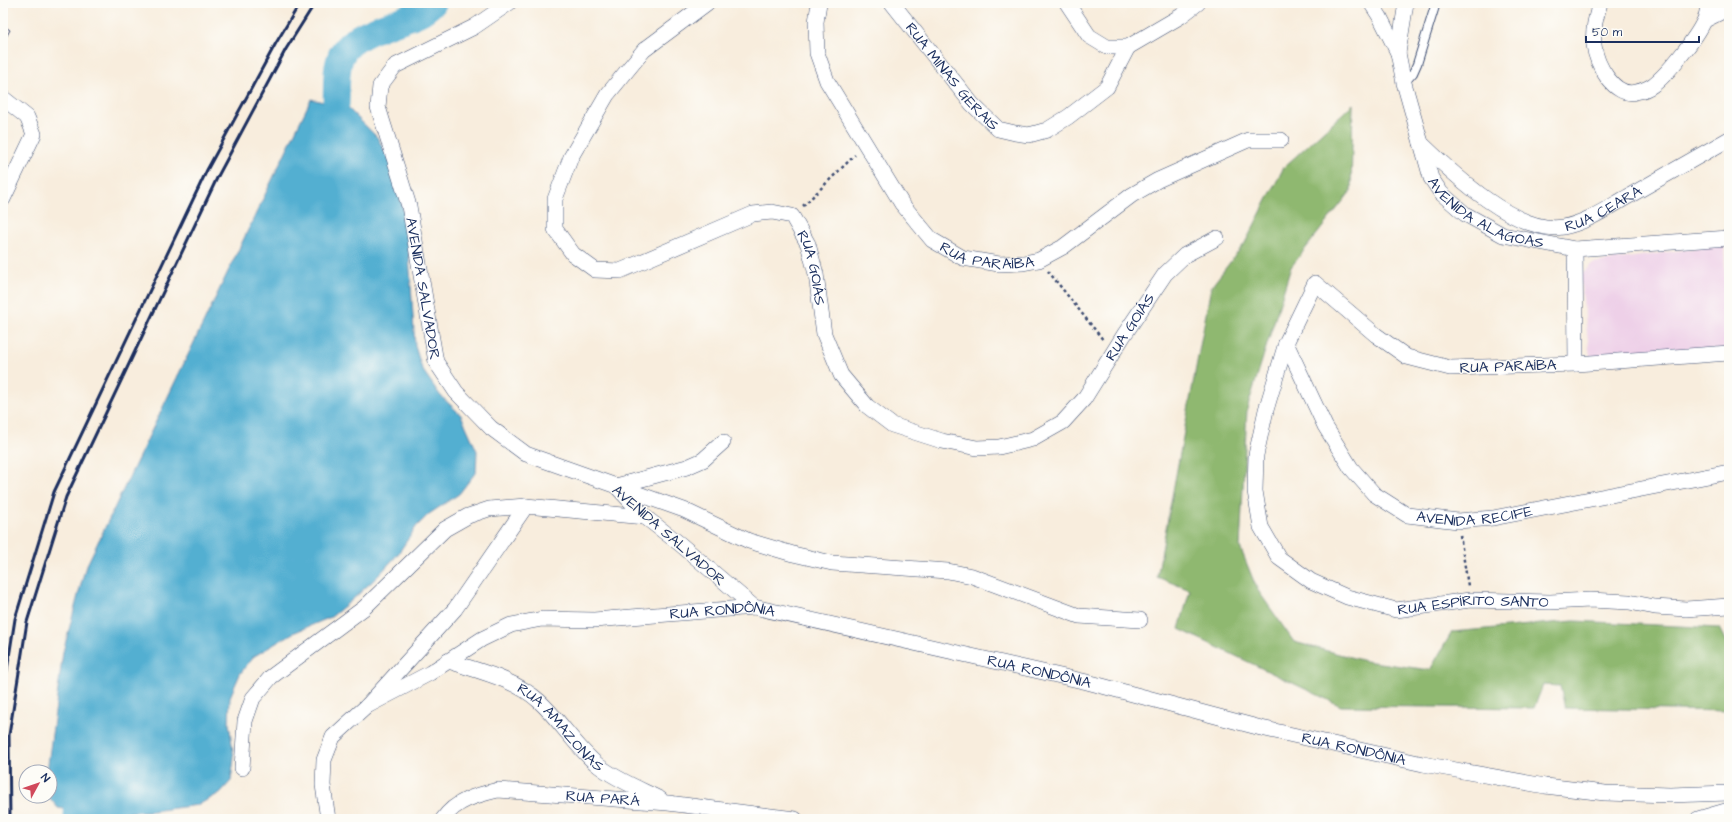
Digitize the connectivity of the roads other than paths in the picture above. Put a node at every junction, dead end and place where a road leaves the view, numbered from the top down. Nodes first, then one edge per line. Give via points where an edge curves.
1 (509, 3) edge
2 (707, 3) edge
3 (819, 3) edge
4 (892, 3) edge
5 (1067, 3) edge
6 (1198, 3) edge
7 (1371, 3) edge
8 (1406, 3) edge
9 (1436, 3) edge
10 (1600, 3) edge
11 (1709, 3) edge
12 (1729, 8) edge
13 (1705, 20) junction
14 (1128, 47) junction
15 (1398, 53) junction
16 (1404, 83) junction
17 (3, 98) edge
18 (1729, 139) edge
19 (1281, 140) dead end
20 (1419, 141) junction
21 (3, 199) edge
22 (1217, 238) dead end
23 (1729, 238) edge
24 (1575, 249) junction
25 (1315, 283) joint
26 (1286, 343) junction
27 (1729, 353) edge
28 (1576, 364) junction
29 (724, 442) dead end
30 (1729, 472) edge
31 (616, 486) junction
32 (526, 506) junction
33 (645, 517) junction
34 (1729, 606) edge
35 (754, 607) junction
36 (1140, 620) dead end
37 (448, 662) junction
38 (366, 706) junction
39 (242, 768) dead end
40 (1729, 793) edge
41 (668, 803) junction
42 (1729, 810) edge
43 (328, 819) edge
44 (443, 819) edge
45 (795, 819) edge
46 (1698, 819) edge

1 - 31 street, AVENIDA SALVADOR via 474,27 395,66 380,86 378,108 408,206 436,362 456,392 491,428 526,454
2 - 22 street, RUA GOIÁS via 644,50 607,95 570,157 555,199 555,229 573,254 595,270 620,270 753,214 772,212 792,216 808,244 816,274 824,334 841,375 867,406 892,425 942,441 977,448 999,447 1033,439 1063,422 1084,399 1165,274 1185,255
3 - 19 street, RUA PARAÍBA via 816,22 818,53 828,81 902,204 932,240 963,258 999,264 1039,260 1063,247 1132,195 1158,180 1248,140
4 - 14 street, RUA MINAS GERAIS via 972,104 998,129 1015,133 1029,135 1047,130 1074,113 1107,87
5 - 14 street via 1089,36 1107,47
6 - 14 street
7 - 15 street, AVENIDA ALAGOAS
8 - 15 street
9 - 16 lane via 1418,64
10 - 13 street via 1594,27 1594,46 1598,62 1619,90 1635,93 1653,86 1677,61
11 - 13 street
12 - 13 street
15 - 16 street, AVENIDA ALAGOAS
16 - 20 street, AVENIDA ALAGOAS
17 - 21 street via 27,117 34,134
18 - 20 street, RUA CEARÁ via 1592,216 1563,227 1540,225 1500,208 1467,185
20 - 24 street, AVENIDA ALAGOAS via 1431,178 1441,193 1465,214 1503,235
23 - 24 street, AVENIDA ALAGOAS
24 - 28 street
25 - 26 street, RUA ESPÍRITO SANTO
25 - 28 street, RUA PARAÍBA via 1407,358 1450,368
26 - 30 street, AVENIDA RECIFE via 1325,426 1351,468 1374,494 1407,515 1458,521 1493,518
26 - 34 street, RUA ESPÍRITO SANTO via 1256,455 1255,492 1261,527 1278,558 1311,581 1347,596 1396,610 1470,600 1590,600 1686,609
27 - 28 street, RUA PARAÍBA
29 - 31 street via 703,460 686,467
31 - 33 street, AVENIDA SALVADOR
31 - 36 street via 684,510 749,541 793,554 832,563 948,571 972,576 1079,616
32 - 33 street
32 - 38 street, RUA RONDÔNIA via 455,609
32 - 39 street via 489,509 468,516 444,529 364,608 271,677 253,698 245,721
33 - 35 street, AVENIDA SALVADOR
35 - 37 street, RUA RONDÔNIA via 594,620 542,619 511,624 482,639
35 - 40 street, RUA RONDÔNIA via 1087,682 1262,728 1423,764 1545,786 1605,793 1670,796
37 - 38 street, RUA RONDÔNIA
37 - 41 street, RUA AMAZONAS via 499,678 519,688 539,701 599,765 622,781
38 - 43 street, RUA RONDÔNIA via 333,737 324,760 322,785
41 - 44 street, RUA PARÁ via 498,790 471,797 448,812
41 - 45 street, RUA PARÁ
42 - 46 street

